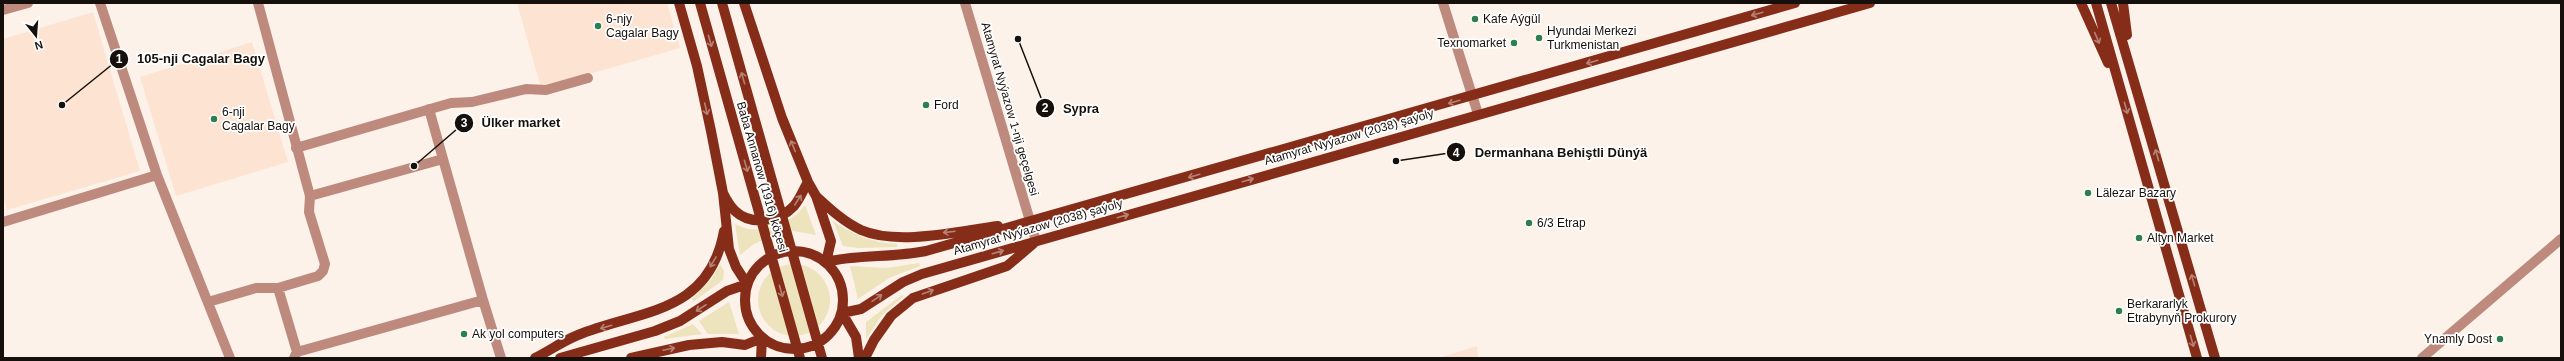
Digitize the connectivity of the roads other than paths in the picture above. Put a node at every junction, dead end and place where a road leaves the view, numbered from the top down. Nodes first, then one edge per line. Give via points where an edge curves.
1 (28, 3) edge
2 (100, 3) edge
3 (258, 3) edge
4 (679, 3) edge
5 (700, 3) edge
6 (722, 3) edge
7 (744, 3) edge
8 (965, 3) edge
9 (1444, 3) edge
10 (1795, 3) edge
11 (1870, 3) edge
12 (2081, 3) edge
13 (2096, 3) edge
14 (2112, 3) edge
15 (2123, 3) edge
16 (3, 10) edge
17 (588, 78) dead end
18 (2135, 80) junction
19 (2119, 84) junction
20 (1474, 96) junction
21 (429, 109) junction
22 (1478, 114) junction
23 (296, 148) junction
24 (443, 159) junction
25 (157, 175) junction
26 (808, 182) junction
27 (722, 193) junction
28 (310, 196) junction
29 (816, 196) junction
30 (3, 222) edge
31 (1030, 222) junction
32 (725, 225) junction
33 (2561, 239) edge
34 (1036, 241) junction
35 (826, 262) junction
36 (747, 284) junction
37 (278, 288) junction
38 (483, 300) junction
39 (208, 302) junction
40 (842, 312) junction
41 (762, 338) junction
42 (296, 355) edge
43 (230, 358) edge
44 (501, 358) edge
45 (535, 358) edge
46 (560, 358) edge
47 (631, 358) edge
48 (761, 358) edge
49 (800, 358) edge
50 (822, 358) edge
51 (859, 358) edge
52 (865, 358) edge
53 (2197, 358) edge
54 (2216, 358) edge
55 (2422, 358) edge

1 - 16 street
2 - 25 street
3 - 23 street
4 -> 27 main road via 696,66
5 -> 49 main road, Baba Annanow (1916) köçesi
50 -> 6 main road, Baba Annanow (1916) köçesi
26 -> 7 main road via 777,104
8 - 31 street, Atamyrat Nyýazow 1-nji geçelgesi
9 - 20 street
10 -> 20 main road, Atamyrat Nyýazow (2038) şaýoly
11 - 22 main road, Atamyrat Nyýazow (2038) şaýoly
12 -> 19 main road
13 - 19 main road
14 - 18 main road
15 - 18 main road
17 - 21 street via 546,90 526,89 472,102 451,102
54 -> 18 main road
19 -> 53 main road
20 - 22 street
20 -> 31 main road, Atamyrat Nyýazow (2038) şaýoly
21 - 23 street
21 - 24 street
34 -> 22 main road, Atamyrat Nyýazow (2038) şaýoly
23 - 28 street
24 - 28 street
24 - 38 street
25 - 30 street
25 - 39 street
27 -> 26 main road via 734,211 745,218 754,221 773,219 793,206
26 - 29 main road
27 - 32 main road
28 - 37 street via 310,212 325,264 323,271 318,276
31 -> 29 main road via 890,238 862,230 847,222
29 - 35 main road via 830,241
31 - 34 street, Atamyrat Nyýazow 1-nji geçelgesi
31 - 35 main road, Atamyrat Nyýazow (2038) şaýoly via 902,256 846,257
32 - 36 main road via 732,258
32 -> 45 main road via 715,260 680,300 655,312 578,335
33 - 55 street
40 -> 34 main road, Atamyrat Nyýazow (2038) şaýoly via 861,309 903,282 922,274
52 -> 34 main road via 882,327 909,300 1007,266
35 - 36 main road via 805,252 781,252 764,261 754,271
35 - 40 main road via 836,274 842,289
36 - 41 main road via 744,298 746,313
36 -> 46 main road via 727,290 680,320 655,331
37 - 39 street via 256,288
37 - 42 street
38 - 42 street
38 - 44 street
39 - 43 street
40 - 41 main road via 830,334 809,347 784,348
40 - 51 main road via 856,338
47 -> 41 main road via 689,345 722,342 745,345
41 - 48 main road

